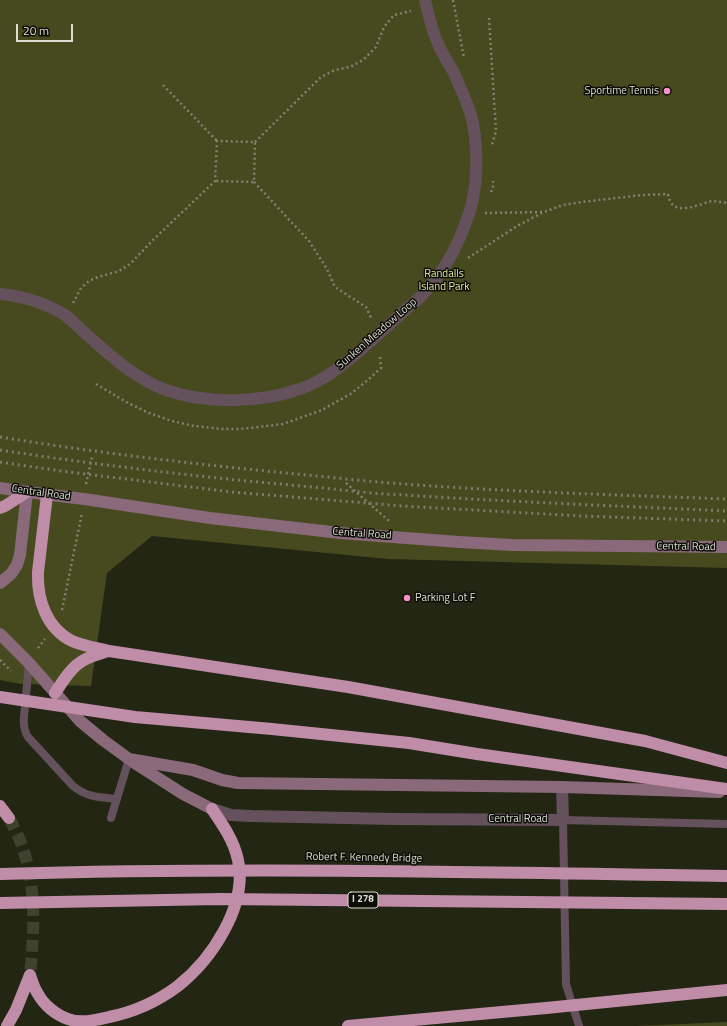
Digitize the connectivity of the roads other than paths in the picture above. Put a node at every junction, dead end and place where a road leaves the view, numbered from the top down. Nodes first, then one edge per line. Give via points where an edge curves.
1 (426, 4) edge
2 (0, 294) edge
3 (0, 488) edge
4 (27, 492) junction
5 (47, 494) junction
6 (0, 508) edge
7 (727, 547) edge
8 (0, 583) edge
9 (0, 634) edge
10 (109, 651) junction
11 (29, 663) junction
12 (55, 692) junction
13 (0, 697) edge
14 (129, 759) junction
15 (727, 763) edge
16 (562, 787) junction
17 (727, 789) edge
18 (727, 792) edge
19 (117, 799) junction
20 (0, 806) edge
21 (212, 809) junction
22 (9, 818) tunnel mouth
23 (111, 818) dead end
24 (563, 820) junction
25 (727, 824) edge
26 (0, 874) edge
27 (727, 876) edge
28 (0, 903) edge
29 (727, 904) edge
30 (727, 990) edge
31 (7, 1026) edge
32 (348, 1026) edge
33 (579, 1026) edge

1 - 2 street, Sunken Meadow Loop via 442,54 464,95 470,114 476,156 472,198 465,224 437,278 424,293 348,361 319,380 286,393 246,400 198,398 167,390 146,380 122,365 65,316 34,301
3 - 4 street, Central Road
4 - 5 street, Central Road
4 - 6 highway
4 - 8 street via 20,555 14,570
5 - 7 street, Central Road via 210,518 459,542
5 - 10 highway via 38,572 42,607 64,636 81,644
9 - 11 street, Central Road
10 - 12 highway via 94,655 77,665
10 - 15 highway via 348,687 645,741
11 - 12 street, Central Road
11 - 19 lane via 23,725 28,737 80,792
12 - 14 street, Central Road via 80,721
13 - 17 highway, bridge via 135,717 409,743
14 - 16 street, Central Road via 193,770 238,783
14 - 19 lane
14 - 21 street, Central Road via 183,794
16 - 18 street, Central Road
16 - 24 street
19 - 23 lane
20 - 22 highway
21 - 24 street, Central Road via 251,816
21 - 31 highway via 235,848 240,874 233,913 204,960 178,986 151,1003 118,1015 88,1021 66,1019 50,1009 38,996 30,975
24 - 25 lane
24 - 33 lane via 566,984
26 - 27 highway, Robert F. Kennedy Bridge, bridge via 338,870
28 - 29 highway, I 278, bridge via 220,899
30 - 32 highway, bridge

